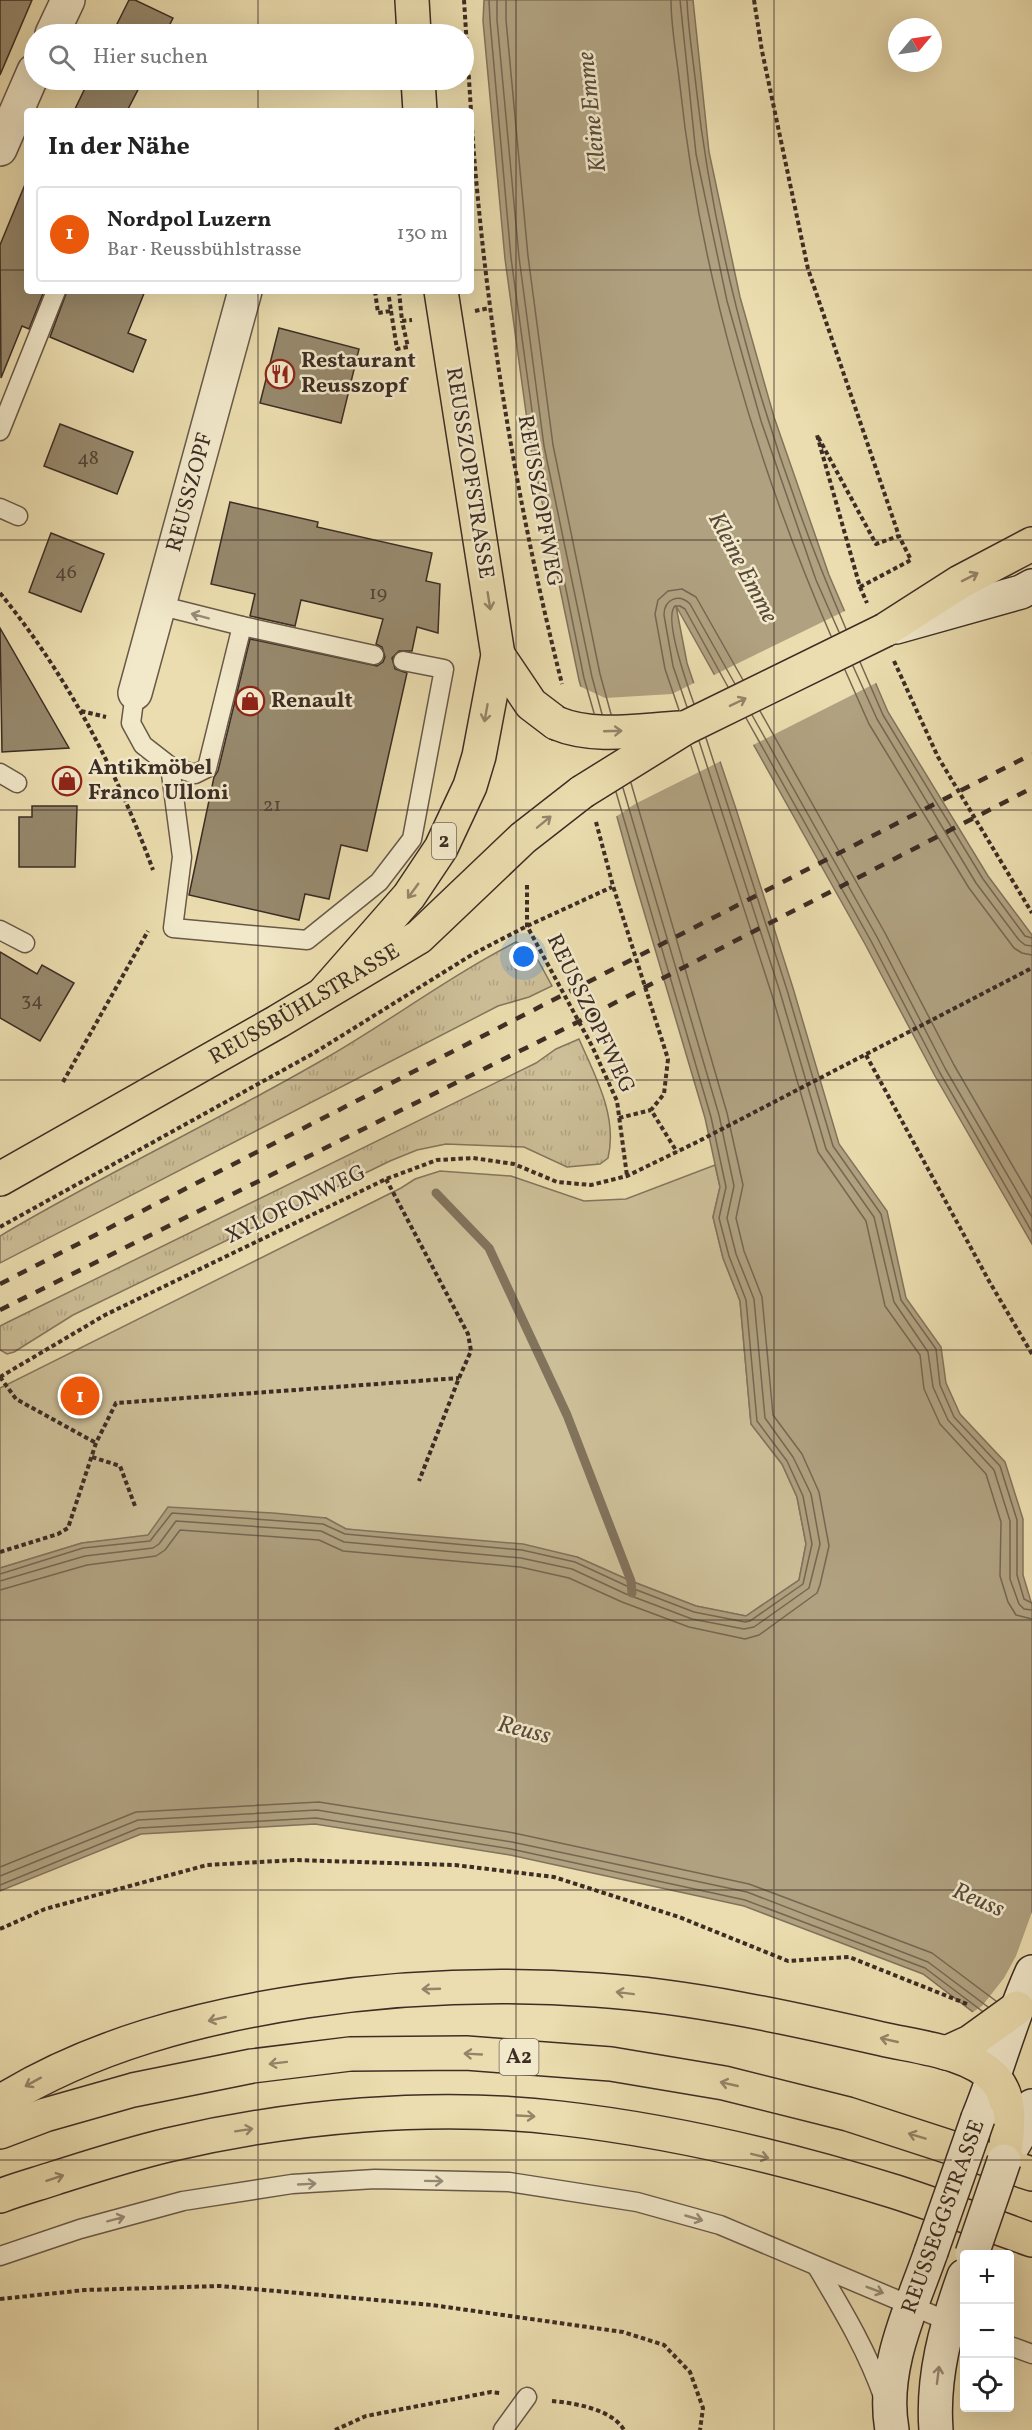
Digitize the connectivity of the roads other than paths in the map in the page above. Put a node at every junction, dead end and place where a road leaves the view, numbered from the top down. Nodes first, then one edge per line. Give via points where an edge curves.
1 (68, 0) edge
2 (412, 0) edge
3 (57, 24) edge
4 (413, 24) edge
5 (28, 90) edge
6 (419, 90) edge
7 (420, 108) edge
8 (12, 138) edge
9 (55, 294) edge
10 (244, 294) edge
11 (441, 294) edge
12 (0, 431) edge
13 (0, 508) edge
14 (18, 516) dead end
15 (1032, 544) edge
16 (1032, 586) edge
17 (158, 605) junction
18 (242, 627) junction
19 (881, 630) junction
20 (374, 655) dead end
21 (498, 655) junction
22 (403, 661) dead end
23 (135, 693) joint
24 (685, 728) junction
25 (170, 766) junction
26 (0, 773) edge
27 (17, 783) dead end
28 (0, 930) edge
29 (25, 943) dead end
30 (323, 994) junction
31 (0, 1179) edge
32 (1032, 1972) edge
33 (1017, 2008) junction
34 (946, 2054) junction
35 (0, 2102) edge
36 (1009, 2103) edge
37 (0, 2132) edge
38 (1018, 2167) edge
39 (0, 2196) edge
40 (1032, 2240) edge
41 (974, 2250) edge
42 (0, 2256) edge
43 (817, 2267) junction
44 (960, 2304) edge
45 (912, 2305) junction
46 (957, 2325) edge
47 (1014, 2347) edge
48 (1032, 2354) edge
49 (527, 2397) road end
50 (891, 2424) edge
51 (503, 2430) edge
52 (936, 2430) edge

1 - 3 main road
2 - 4 main road
5 - 8 main road
6 - 7 main road
9 - 12 lane
10 - 17 main road, REUSSZOPF
11 -> 21 main road, REUSSZOPFSTRASSE / 2
13 - 14 lane
19 -> 15 main road
16 - 19 main road
18 -> 17 lane
17 - 23 main road, REUSSZOPF
18 - 20 lane
18 - 25 lane via 207,768 195,774
24 -> 19 main road, 2, bridge
21 -> 24 main road, REUSSZOPFSTRASSE, bridge via 531,704 560,709 570,729 593,732
21 -> 30 main road, REUSSZOPFSTRASSE / 2 via 479,756 470,786 441,848 409,896
22 - 25 lane via 444,669 412,839 379,882 307,940 173,927 183,858
23 - 25 lane via 131,723 143,745
30 -> 24 main road, REUSSBÜHLSTRASSE / 2, bridge via 419,937 523,838 589,806
26 - 27 lane
28 - 29 lane
30 - 31 main road, REUSSBÜHLSTRASSE / 2
32 - 33 main road, REUSSEGGSTRASSE
33 - 34 main road
33 - 36 main road, REUSSEGGSTRASSE
34 -> 35 main road via 760,2013 598,1990 509,1986 415,1990 303,2002 215,2019 126,2043 37,2079
34 - 36 main road via 971,2061
36 - 38 main road via 1008,2128
36 - 45 main road, REUSSEGGSTRASSE, bridge via 930,2252
38 -> 37 main road, A2 via 848,2114 724,2083 611,2064 466,2053 350,2054 252,2066 133,2090
38 - 41 main road, REUSSEGGSTRASSE, bridge
39 -> 40 main road via 123,2156 208,2136 356,2116 468,2113 557,2118 643,2130 727,2148 896,2192
42 -> 43 lane via 183,2201 292,2184 398,2180 509,2182 637,2202 720,2225
43 -> 45 lane
43 - 50 lane via 863,2350
44 - 46 main road, REUSSEGGSTRASSE
45 - 46 lane
45 - 50 main road, REUSSEGGSTRASSE via 889,2391
52 -> 46 main road, REUSSEGGSTRASSE via 938,2376
47 - 48 lane
49 - 51 lane

